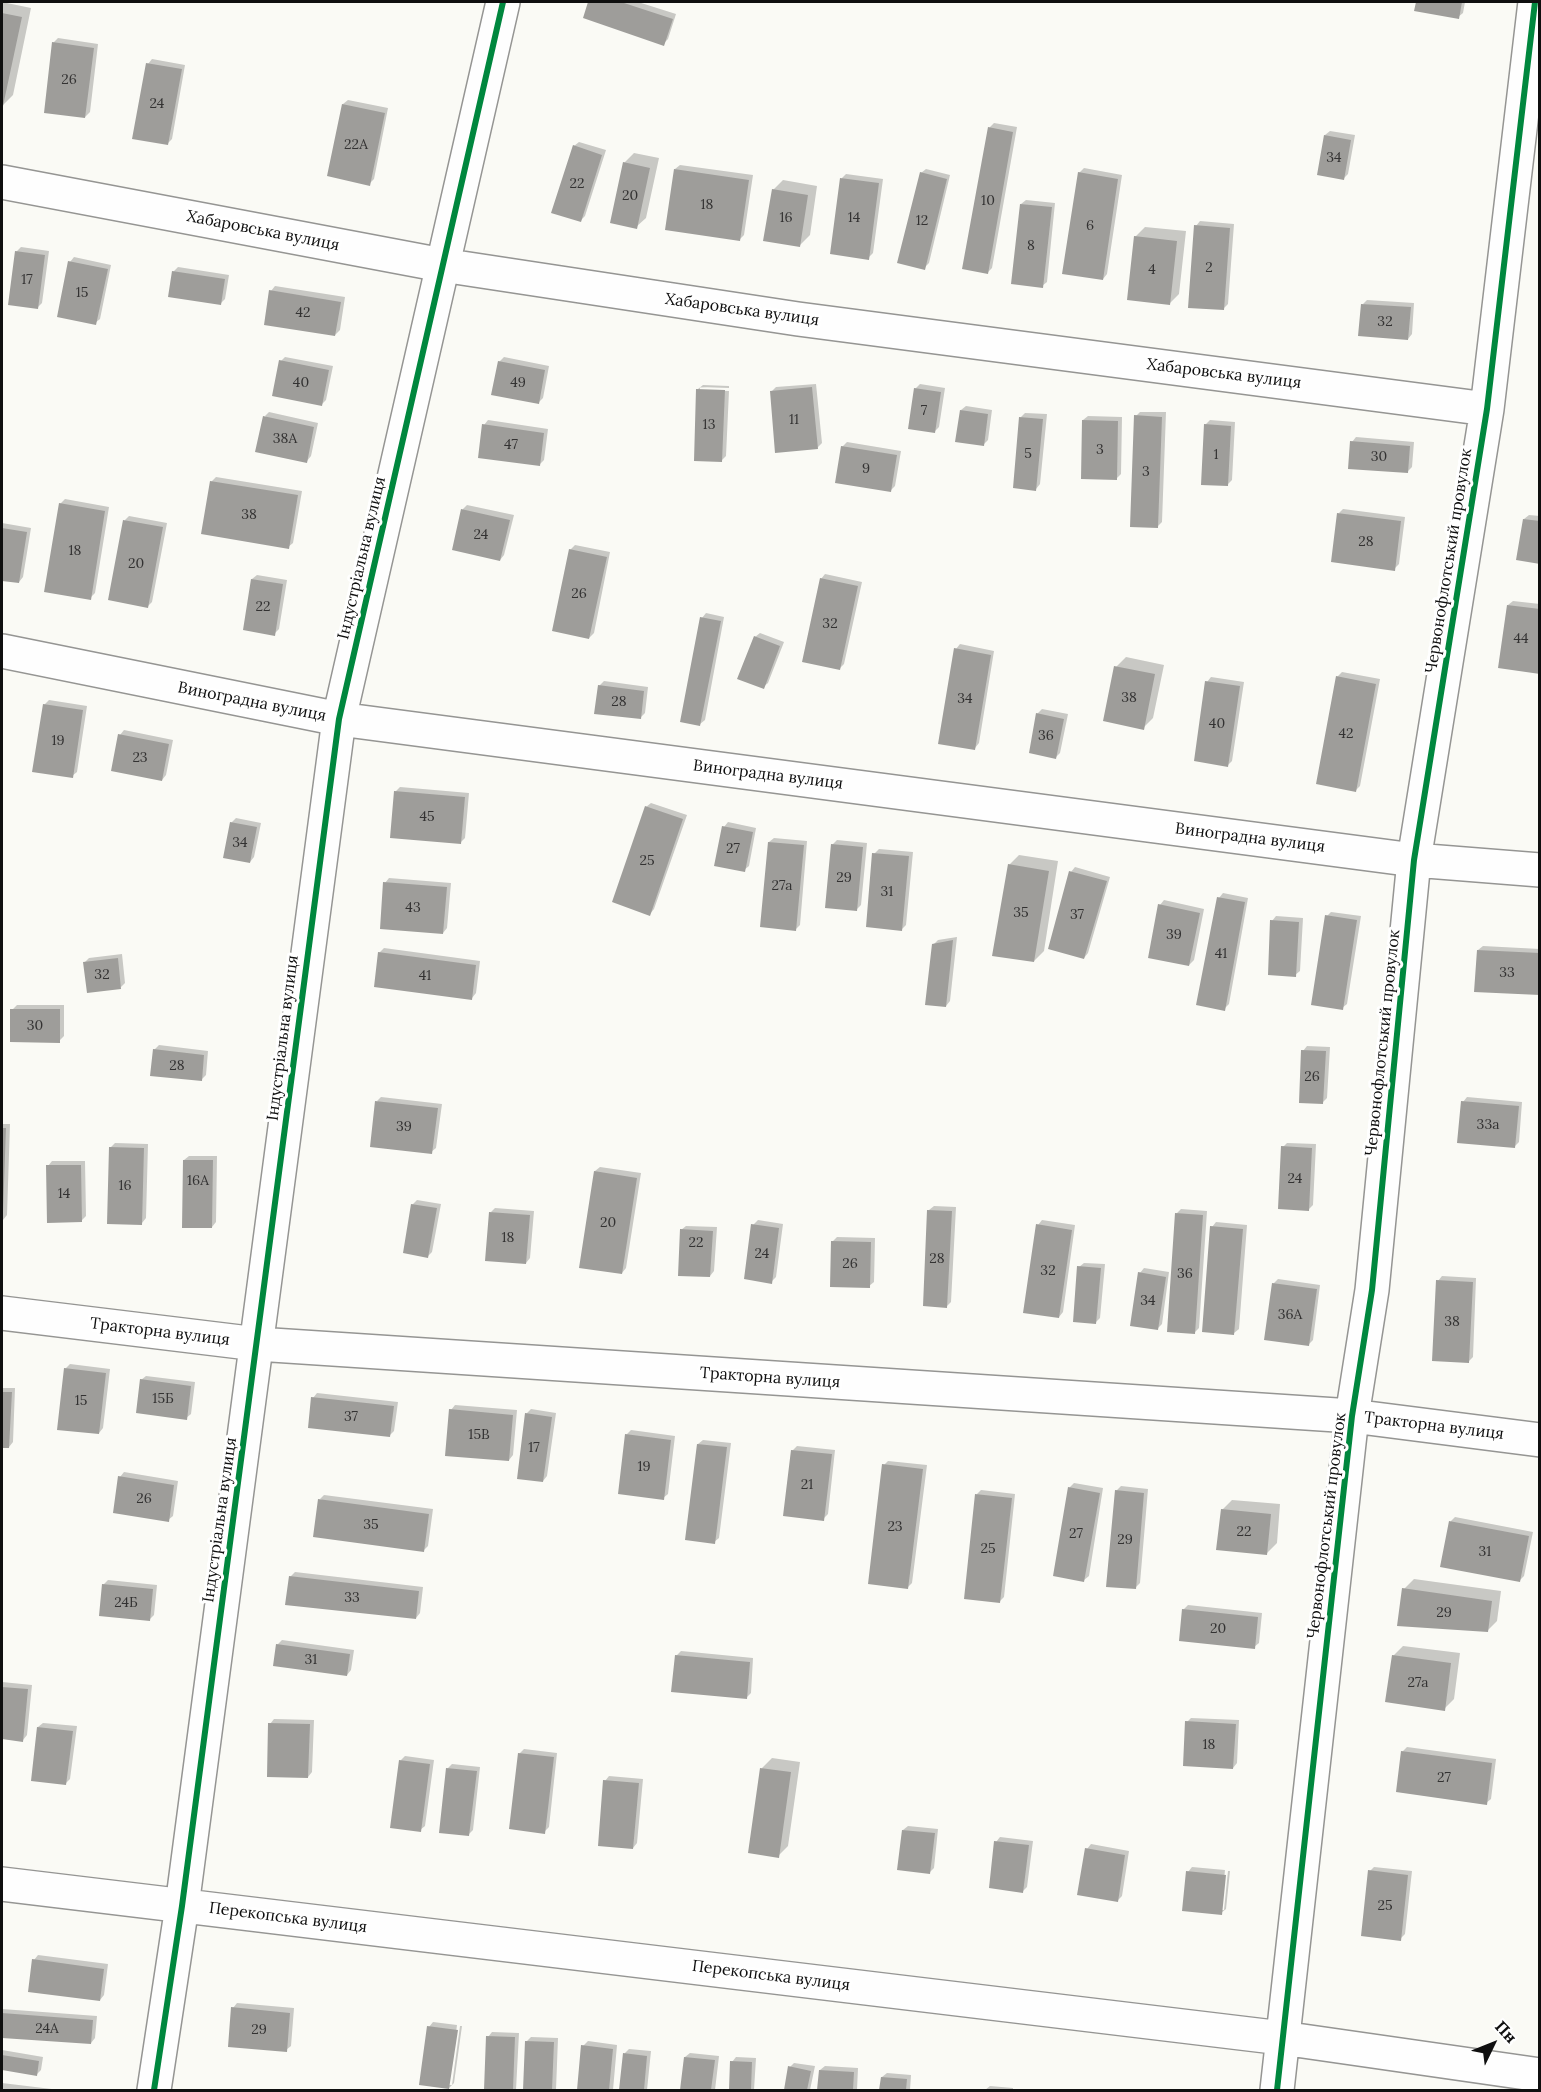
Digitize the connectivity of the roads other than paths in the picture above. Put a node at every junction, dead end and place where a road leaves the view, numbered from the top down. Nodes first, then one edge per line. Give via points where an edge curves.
1 (503, 2) edge
2 (1535, 2) edge
3 (2, 182) edge
4 (442, 265) junction
5 (1487, 408) junction
6 (2, 651) edge
7 (339, 719) junction
8 (1414, 860) junction
9 (1539, 870) edge
10 (2, 1313) edge
11 (257, 1344) junction
12 (1352, 1416) junction
13 (1539, 1440) edge
14 (2, 1884) edge
15 (182, 1906) junction
16 (1282, 2038) junction
17 (1539, 2075) edge
18 (154, 2091) edge
19 (1277, 2091) edge

1 - 4 street, Індустріальна вулиця
2 - 5 street, Червонофлотський провулок
3 - 4 street, Хабаровська вулиця
4 - 5 street, Хабаровська вулиця via 798,319
4 - 7 street, Індустріальна вулиця
5 - 8 street, Червонофлотський провулок
6 - 7 street, Виноградна вулиця
7 - 8 street, Виноградна вулиця
7 - 11 street, Індустріальна вулиця
8 - 9 street, Виноградна вулиця
8 - 12 street, Червонофлотський провулок via 1372,1290
10 - 11 street, Тракторна вулиця
11 - 12 street, Тракторна вулиця
11 - 15 street, Індустріальна вулиця
12 - 13 street, Тракторна вулиця
12 - 16 street, Червонофлотський провулок
14 - 15 street, Перекопська вулиця
15 - 16 street, Перекопська вулиця
15 - 18 street, Індустріальна вулиця
16 - 17 street, Перекопська вулиця
16 - 19 street, Червонофлотський провулок

